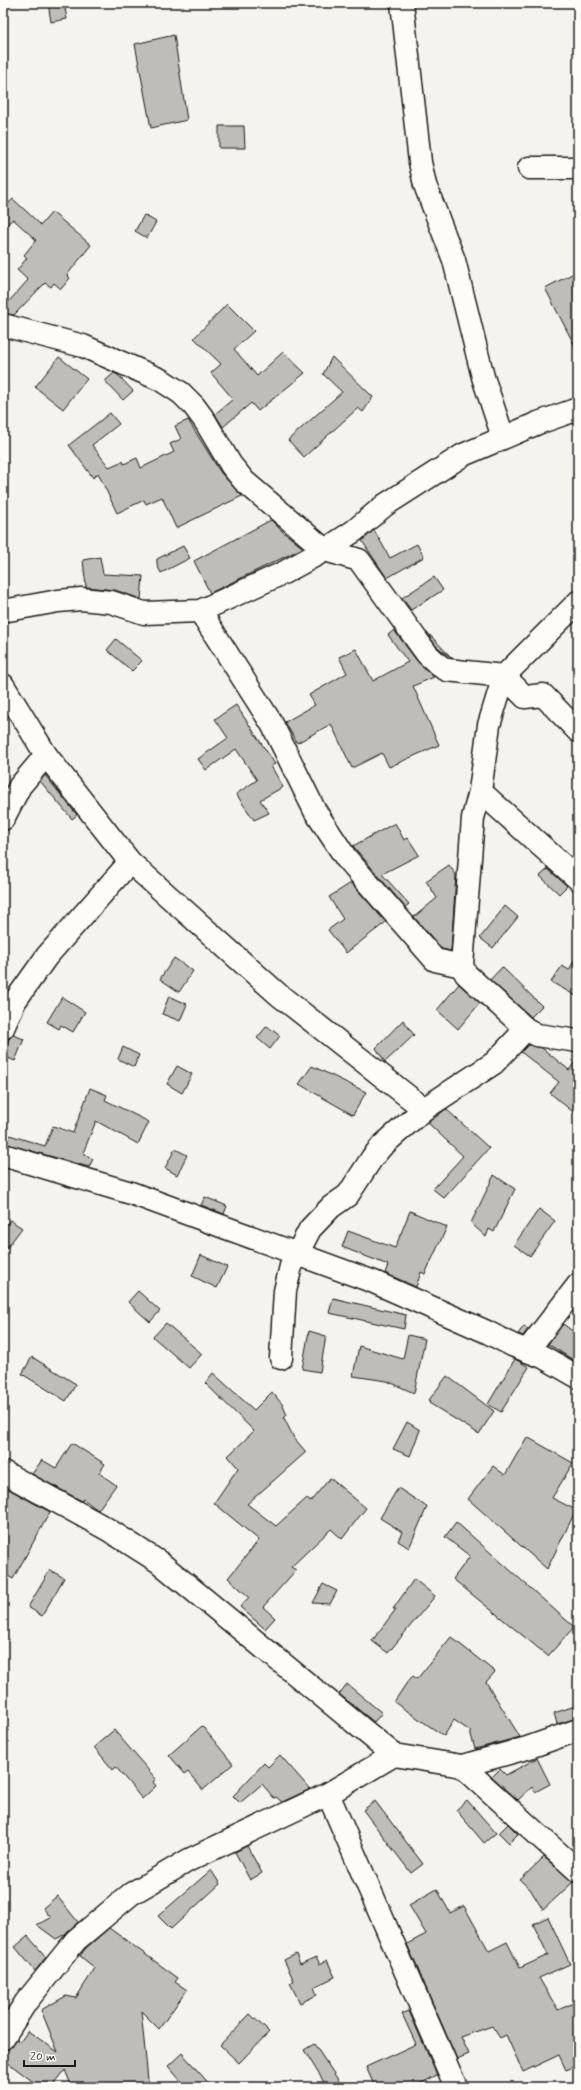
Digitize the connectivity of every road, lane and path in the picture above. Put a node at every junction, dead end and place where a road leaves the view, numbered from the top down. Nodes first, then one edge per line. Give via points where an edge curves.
1 (402, 3) edge
2 (530, 168) dead end
3 (578, 168) edge
4 (3, 325) edge
5 (578, 409) edge
6 (503, 437) junction
7 (325, 550) junction
8 (578, 602) edge
9 (3, 611) edge
10 (200, 611) junction
11 (504, 676) junction
12 (3, 685) edge
13 (578, 731) edge
14 (46, 755) junction
15 (480, 791) junction
16 (3, 819) edge
17 (130, 862) junction
18 (578, 879) edge
19 (462, 966) junction
20 (3, 1028) edge
21 (526, 1029) junction
22 (578, 1041) edge
23 (424, 1108) junction
24 (3, 1155) edge
25 (297, 1254) junction
26 (578, 1285) edge
27 (527, 1351) junction
28 (282, 1358) dead end
29 (578, 1377) edge
30 (3, 1472) edge
31 (578, 1730) edge
32 (394, 1755) junction
33 (462, 1766) junction
34 (328, 1794) junction
35 (578, 1871) edge
36 (3, 2038) edge
37 (456, 2087) edge

1 - 6 street via 423,178 454,260 483,377
2 - 3 street
4 - 7 street via 89,349 161,380 181,393 205,421 231,465 244,481
5 - 6 street
6 - 7 street via 463,455 453,464 385,505 354,531
7 - 10 street via 283,574
7 - 11 street via 359,560 417,640 440,666 447,670
8 - 11 street
9 - 10 street via 58,600 81,599 110,602 144,613
10 - 19 street via 272,724 315,811 346,858 435,960
11 - 13 street via 525,696 543,695
11 - 15 street via 489,725
12 - 14 street
14 - 16 street via 20,786
14 - 17 street
15 - 18 street
15 - 19 street via 473,818
17 - 20 street via 47,956 15,1001
17 - 23 street via 279,995
19 - 21 street via 466,974
21 - 22 street via 537,1035
21 - 23 street via 494,1063
23 - 25 street via 382,1146 348,1195 331,1207 310,1229
24 - 25 street via 131,1193
25 - 27 street via 374,1282
25 - 28 street via 291,1266 285,1291
26 - 27 street
27 - 29 street
30 - 32 street via 108,1529 159,1562
31 - 33 street via 527,1748
32 - 33 street
32 - 34 street
33 - 35 street
34 - 36 street via 189,1860 131,1894 76,1940 26,2002
34 - 37 street

